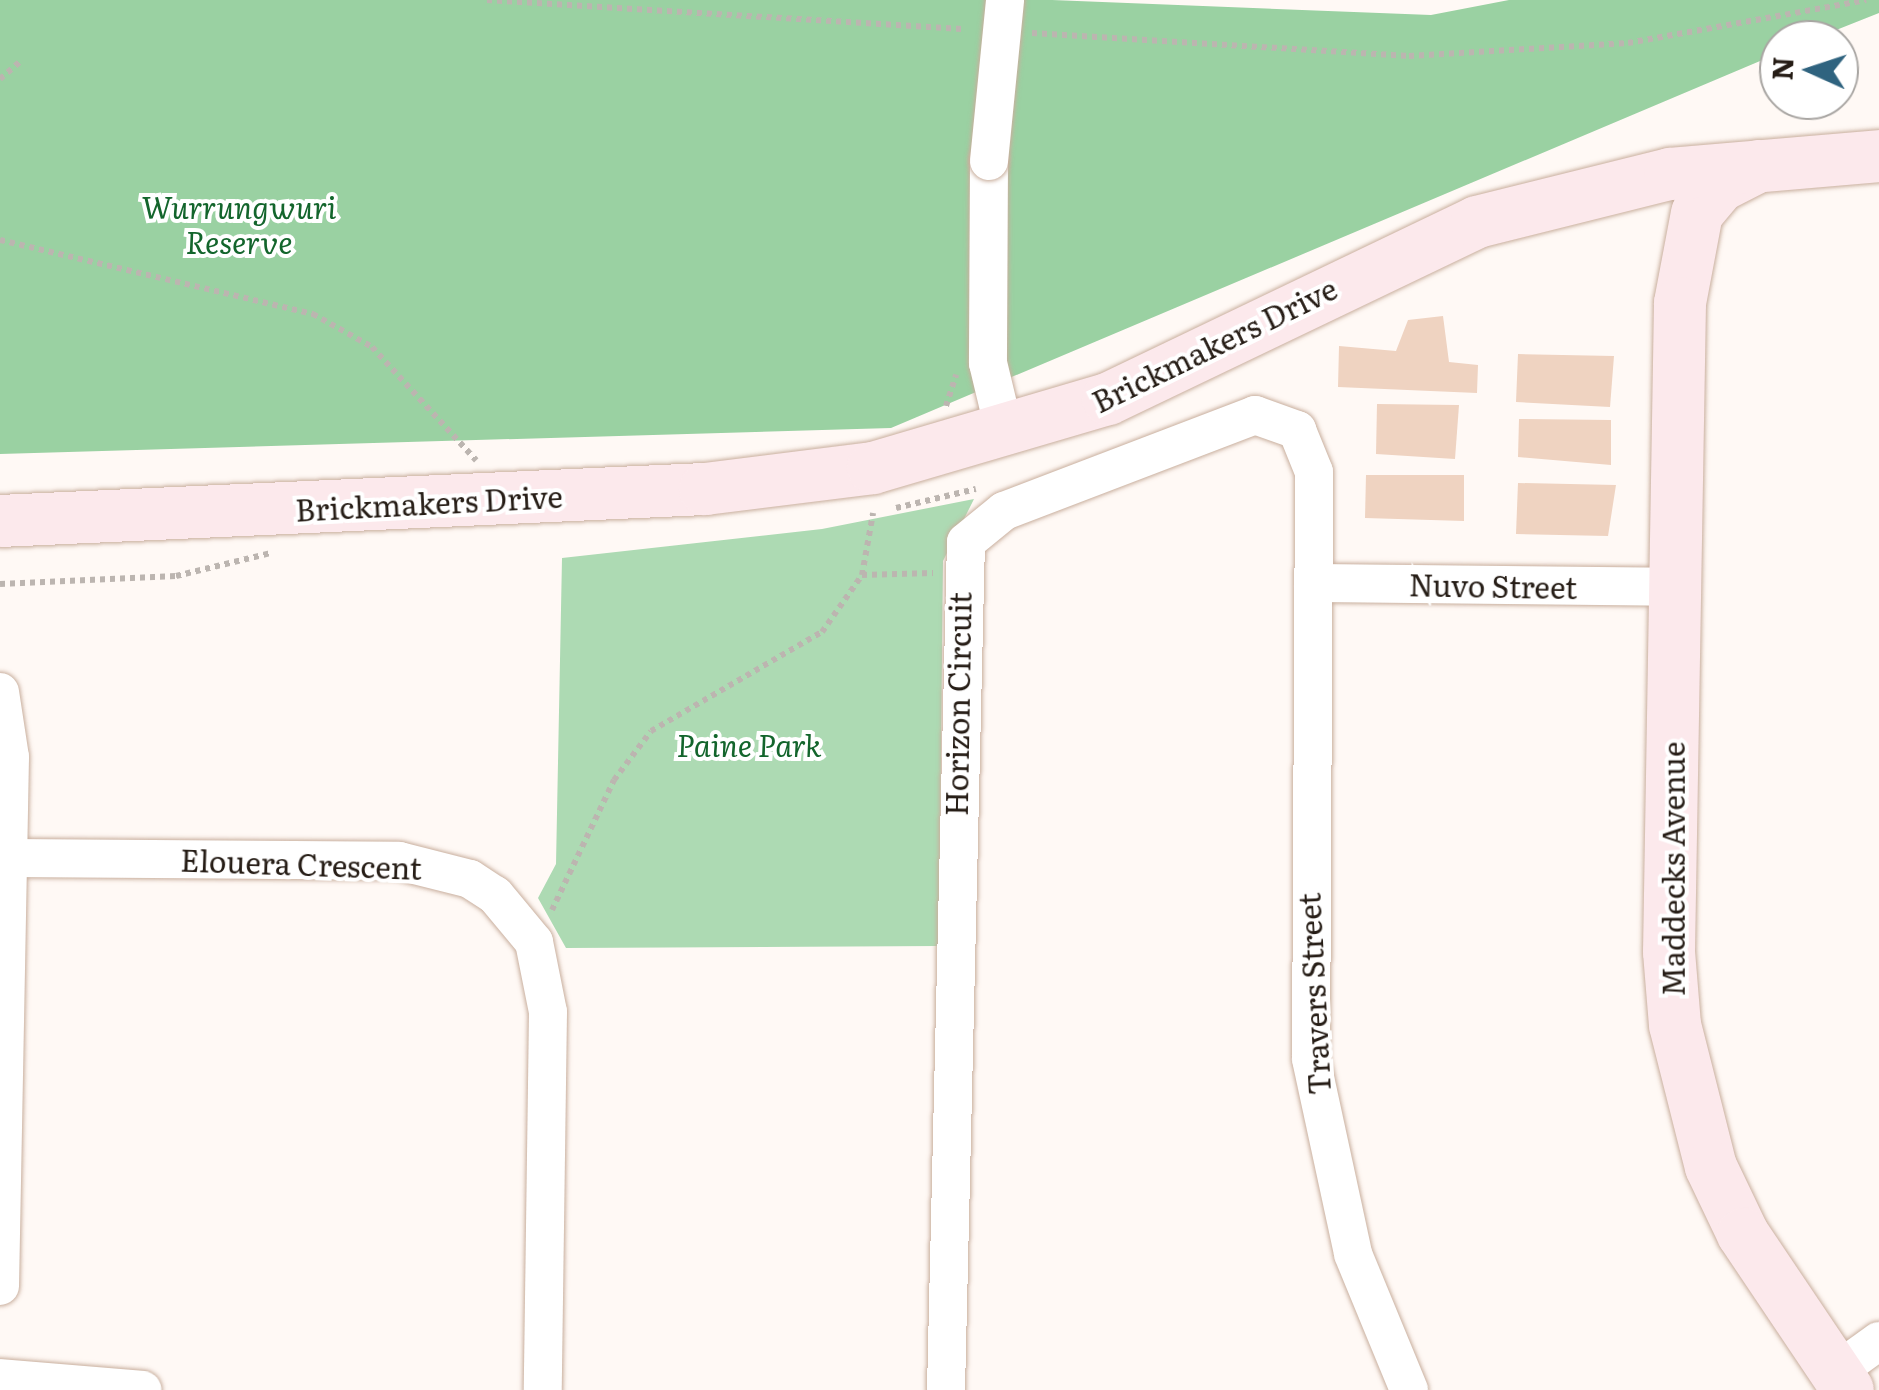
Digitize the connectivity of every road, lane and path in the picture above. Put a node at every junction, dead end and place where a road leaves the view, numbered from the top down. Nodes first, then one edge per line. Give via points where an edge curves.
1 (487, 0) edge
2 (1866, 0) edge
3 (974, 14) edge
4 (1010, 16) edge
5 (21, 61) dead end
6 (0, 79) edge
7 (1879, 156) edge
8 (1774, 158) junction
9 (989, 161) junction
10 (1574, 192) junction
11 (0, 240) edge
12 (1680, 303) junction
13 (1005, 434) junction
14 (482, 499) junction
15 (873, 513) dead end
16 (0, 520) edge
17 (959, 572) junction
18 (862, 575) junction
19 (1312, 583) junction
20 (1674, 588) junction
21 (0, 692) edge
22 (10, 858) junction
23 (534, 942) junction
24 (0, 1286) edge
25 (1879, 1341) edge
26 (0, 1378) edge
27 (1842, 1381) edge
28 (142, 1390) edge
29 (543, 1390) edge
30 (946, 1390) edge
31 (1409, 1390) edge

1 - 3 path
2 - 4 path via 1628,43 1408,56
3 - 9 street, bridge
4 - 9 street, bridge
5 - 6 path
7 - 8 street, Brickmakers Drive
8 - 10 street, Brickmakers Drive
8 - 12 street, Maddecks Avenue via 1720,186 1697,213
9 - 13 street via 988,363
10 - 12 street, Maddecks Avenue via 1651,220 1666,239
10 - 13 street, Brickmakers Drive via 1396,256 1108,399
11 - 14 path via 313,314 372,347 446,424 476,459
12 - 20 street, Maddecks Avenue
13 - 14 street, Brickmakers Drive via 786,484
14 - 16 street, Brickmakers Drive
15 - 18 path
17 - 18 path
17 - 19 street, Horizon Circuit via 966,542 987,519 1255,415 1282,420 1307,442
17 - 30 street, Horizon Circuit
18 - 23 path via 822,632 650,731 614,780
19 - 20 street, Nuvo Street
19 - 31 street, Travers Street via 1312,1059 1343,1219
20 - 27 street, Maddecks Avenue via 1669,952 1689,1098 1742,1234
21 - 22 street
22 - 23 street, Elouera Crescent via 399,861 470,878
22 - 24 street
23 - 29 street via 548,1012
25 - 27 street
26 - 28 street

